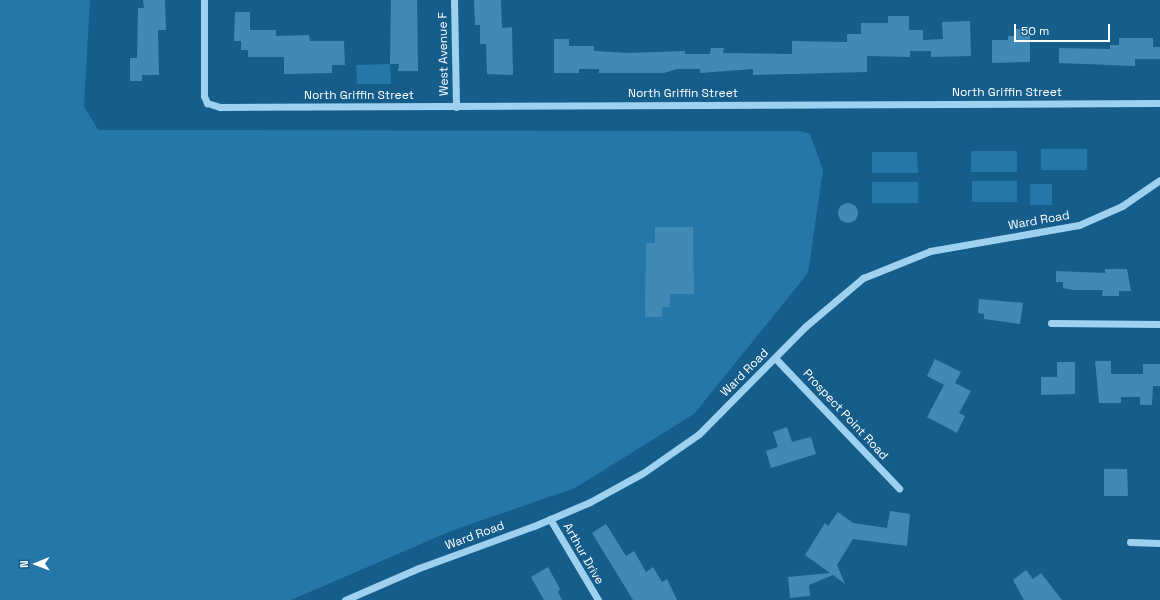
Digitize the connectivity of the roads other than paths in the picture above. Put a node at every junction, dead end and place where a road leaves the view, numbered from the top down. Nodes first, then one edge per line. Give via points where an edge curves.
1 (204, 0) edge
2 (454, 0) edge
3 (1160, 103) edge
4 (456, 107) junction
5 (1160, 180) edge
6 (1051, 323) dead end
7 (1160, 324) edge
8 (775, 358) junction
9 (899, 488) dead end
10 (550, 519) junction
11 (1130, 542) dead end
12 (1160, 543) edge
13 (345, 600) edge
14 (598, 600) edge

1 - 4 street, North Griffin Street via 207,103 220,107
2 - 4 street, West Avenue F
3 - 4 street, North Griffin Street
5 - 8 street, Ward Road via 1122,206 1079,225 936,249 893,264 863,278 833,301
6 - 7 street
8 - 9 street, Prospect Point Road
8 - 10 street, Ward Road via 699,434 643,473
10 - 13 street, Ward Road via 419,568
10 - 14 street, Arthur Drive
11 - 12 street

